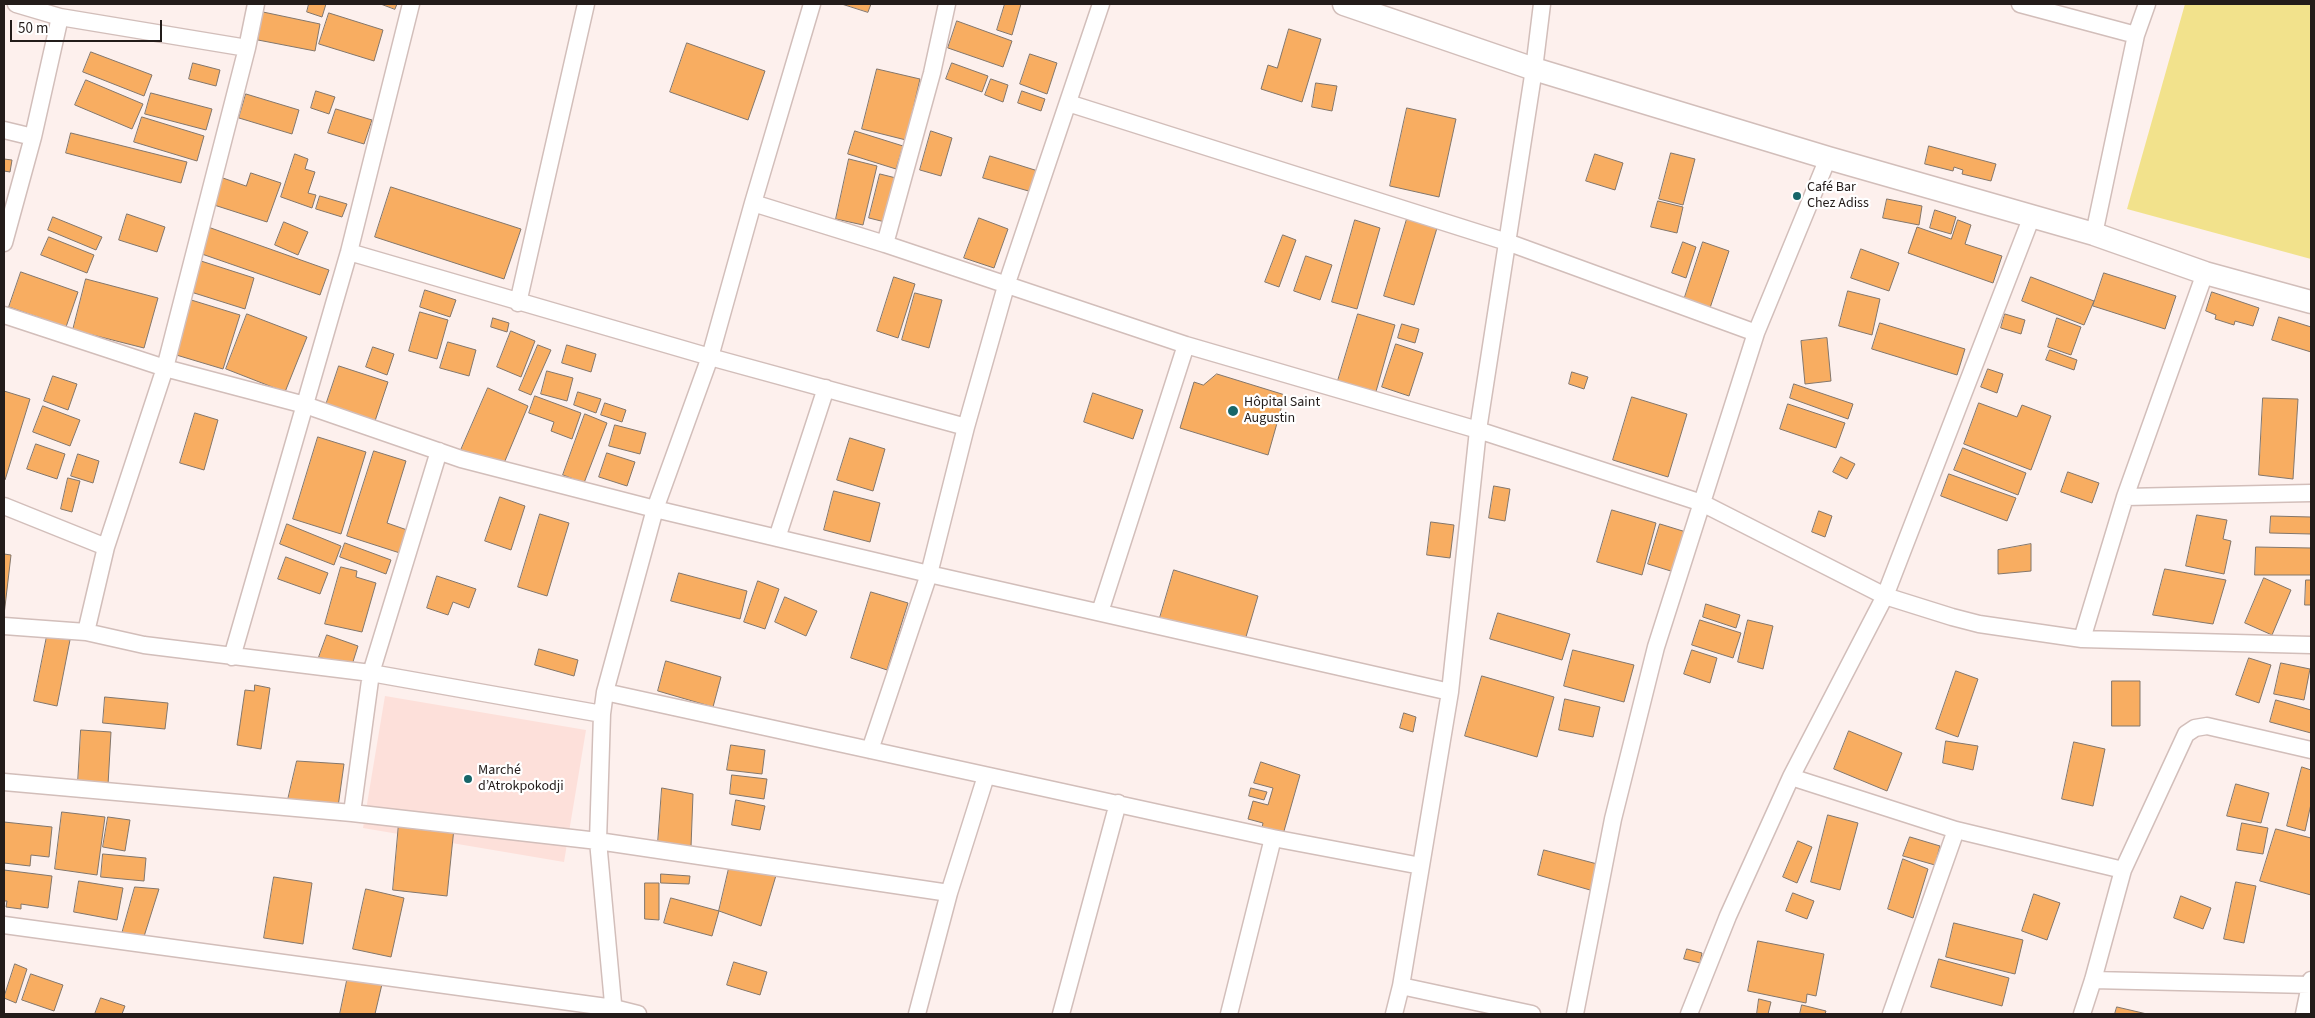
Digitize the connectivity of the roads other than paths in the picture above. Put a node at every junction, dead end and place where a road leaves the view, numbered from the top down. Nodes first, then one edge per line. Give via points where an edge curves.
1 (16, 4) edge
2 (256, 4) edge
3 (411, 4) edge
4 (586, 4) edge
5 (812, 4) edge
6 (947, 4) edge
7 (1101, 4) edge
8 (1344, 4) edge
9 (1542, 4) edge
10 (2020, 4) edge
11 (2147, 4) edge
12 (60, 17) junction
13 (2136, 36) junction
14 (247, 48) junction
15 (1534, 69) junction
16 (1068, 103) junction
17 (4, 130) edge
18 (33, 137) junction
19 (1828, 158) junction
20 (753, 203) junction
21 (2032, 216) junction
22 (2094, 234) junction
23 (1507, 242) junction
24 (4, 243) edge
25 (885, 244) junction
26 (348, 252) junction
27 (2205, 273) junction
28 (1006, 286) junction
29 (2311, 302) edge
30 (518, 303) junction
31 (4, 315) edge
32 (1756, 334) junction
33 (1186, 345) junction
34 (710, 357) junction
35 (164, 368) junction
36 (826, 388) junction
37 (305, 405) junction
38 (966, 427) junction
39 (1478, 430) junction
40 (439, 451) junction
41 (2311, 493) edge
42 (2125, 497) junction
43 (1702, 503) junction
44 (4, 506) edge
45 (655, 509) junction
46 (777, 538) junction
47 (106, 547) junction
48 (929, 574) junction
49 (1885, 596) junction
50 (1100, 612) junction
51 (4, 626) edge
52 (86, 632) junction
53 (2082, 639) junction
54 (2311, 645) edge
55 (232, 657) junction
56 (371, 673) junction
57 (605, 692) junction
58 (1450, 692) junction
59 (602, 714) junction
60 (870, 750) junction
61 (2311, 750) edge
62 (986, 776) junction
63 (1791, 777) junction
64 (4, 782) edge
65 (1118, 803) junction
66 (352, 812) junction
67 (1956, 830) junction
68 (1273, 838) junction
69 (598, 841) junction
70 (1421, 866) junction
71 (2123, 870) junction
72 (948, 893) junction
73 (4, 925) edge
74 (2094, 980) junction
75 (2311, 982) edge
76 (1401, 986) junction
77 (614, 1011) edge
78 (638, 1014) edge
79 (917, 1014) edge
80 (1061, 1014) edge
81 (1229, 1014) edge
82 (1394, 1014) edge
83 (1532, 1014) edge
84 (1575, 1014) edge
85 (1689, 1014) edge
86 (1891, 1014) edge
87 (2082, 1014) edge
88 (2304, 1014) edge

1 - 12 street
2 - 14 street
3 - 26 street
4 - 30 street
5 - 20 street
6 - 25 street via 932,73
7 - 16 street
8 - 15 main road
9 - 15 street
10 - 13 street
11 - 13 street
12 - 14 street
12 - 18 street
13 - 22 street
14 - 35 street
15 - 19 main road
15 - 23 street
16 - 23 street
16 - 28 street
17 - 18 street
18 - 24 street
19 - 21 main road
19 - 32 street
20 - 25 street
20 - 34 street
21 - 22 main road
21 - 49 street
22 - 27 main road
23 - 32 street
23 - 39 street
25 - 28 street
26 - 30 street
26 - 37 street
27 - 29 main road
27 - 42 street
28 - 33 street
28 - 38 street
30 - 34 street
31 - 35 street
32 - 43 street
33 - 39 street
33 - 50 street
34 - 36 street
34 - 45 street
35 - 37 street
35 - 47 street
36 - 38 street
36 - 46 street
37 - 40 street
37 - 55 street
38 - 48 street
39 - 43 street
39 - 58 street
40 - 45 street
40 - 56 street
41 - 42 street
42 - 53 street
43 - 49 street
43 - 84 street via 1656,647 1613,819
44 - 47 street
45 - 46 street
45 - 57 street
46 - 48 street
47 - 52 street
48 - 50 street
48 - 60 street
49 - 53 street via 1979,624
49 - 63 street
50 - 58 street
51 - 52 street
52 - 55 street
53 - 54 street
55 - 56 street
56 - 59 street
56 - 66 street
57 - 59 street
57 - 60 street
58 - 70 street
59 - 69 street
60 - 62 street
61 - 71 street via 2207,726 2195,728 2186,734
62 - 65 street
62 - 72 street
63 - 67 street
63 - 85 street via 1728,916
64 - 66 street
65 - 68 street
65 - 80 street
66 - 69 street
67 - 71 street
67 - 86 street
68 - 70 street
68 - 81 street
69 - 72 street
69 - 77 street
70 - 76 street
71 - 74 street
72 - 79 street
73 - 77 street
74 - 75 street
74 - 87 street
75 - 88 street
76 - 82 street
76 - 83 street
77 - 78 street

